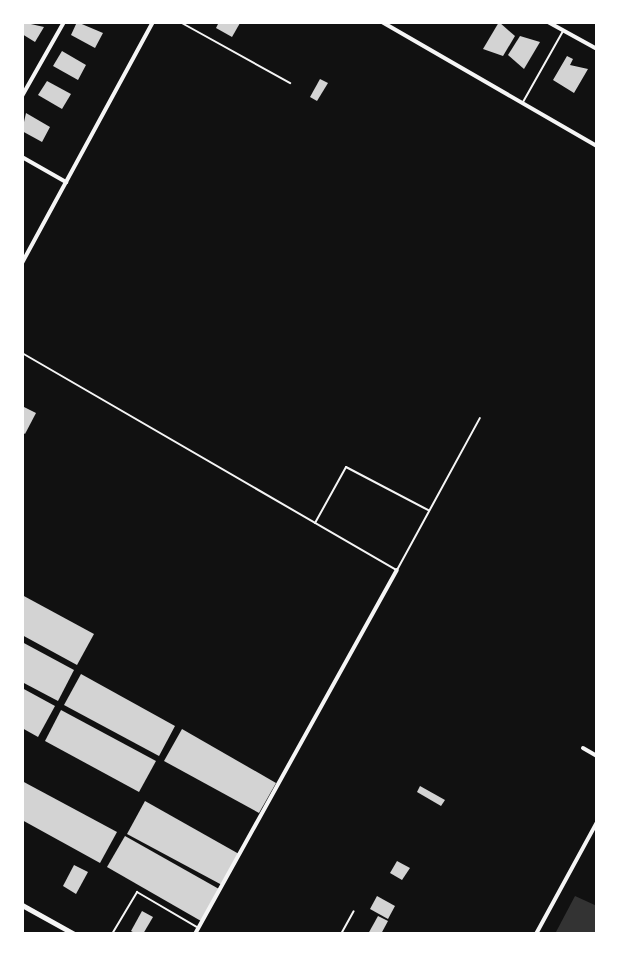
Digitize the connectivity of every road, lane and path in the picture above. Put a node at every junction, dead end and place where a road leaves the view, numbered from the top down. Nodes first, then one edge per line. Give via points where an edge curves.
1 (64, 22) edge
2 (153, 22) edge
3 (180, 22) edge
4 (382, 22) edge
5 (548, 22) edge
6 (563, 31) junction
7 (597, 49) edge
8 (290, 83) dead end
9 (22, 96) edge
10 (522, 103) junction
11 (597, 146) edge
12 (22, 157) edge
13 (66, 182) junction
14 (22, 263) edge
15 (22, 353) edge
16 (480, 418) dead end
17 (429, 511) junction
18 (315, 523) junction
19 (397, 570) junction
20 (583, 748) dead end
21 (597, 756) edge
22 (597, 822) edge
23 (22, 905) edge
24 (354, 911) dead end
25 (197, 931) edge
26 (71, 933) edge
27 (112, 934) edge
28 (341, 934) edge
29 (536, 934) edge

1 - 9 street
2 - 13 street
3 - 8 lane
4 - 10 street
5 - 6 street
6 - 7 street
6 - 10 lane
10 - 11 street
12 - 13 street
13 - 14 street
15 - 18 lane
16 - 17 lane
17 - 18 lane via 346,467
17 - 19 lane
18 - 19 lane
19 - 25 street
20 - 21 street
22 - 29 street
23 - 26 street
24 - 28 lane
25 - 27 lane via 137,892

